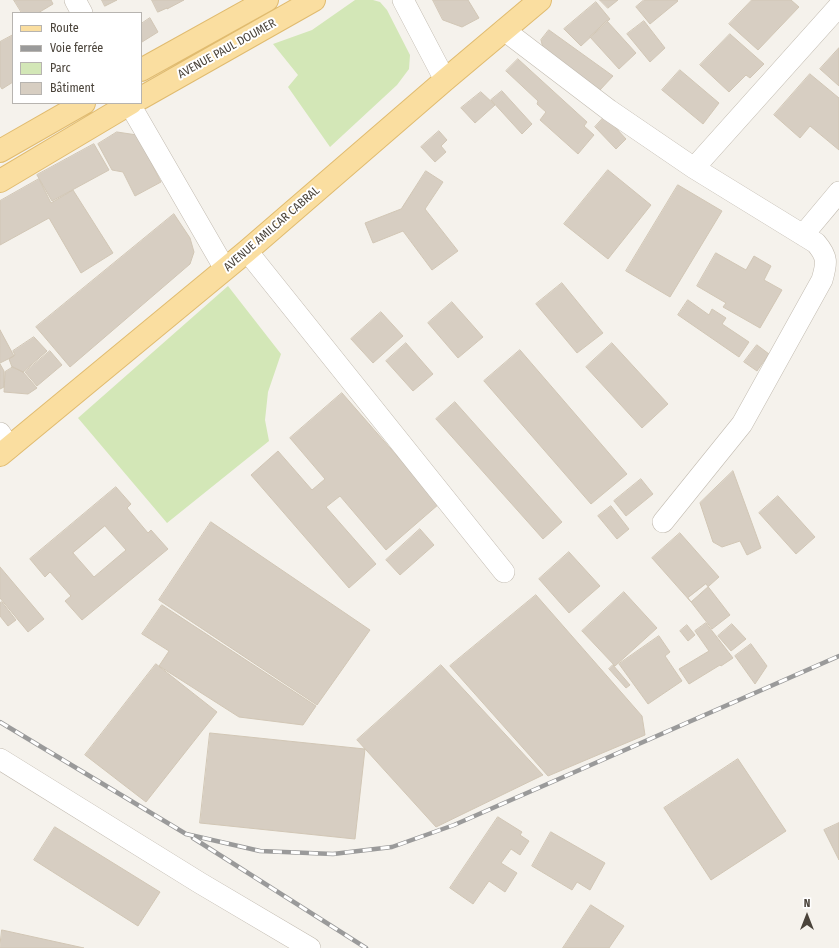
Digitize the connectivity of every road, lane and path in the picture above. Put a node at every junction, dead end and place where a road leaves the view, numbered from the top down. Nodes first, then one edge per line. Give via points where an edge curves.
1 (75, 0) edge
2 (266, 0) edge
3 (314, 0) edge
4 (403, 0) edge
5 (540, 0) edge
6 (839, 6) edge
7 (81, 12) edge
8 (504, 30) junction
9 (142, 69) edge
10 (445, 80) junction
11 (142, 97) edge
12 (82, 104) edge
13 (130, 104) edge
14 (134, 104) edge
15 (0, 151) edge
16 (694, 168) junction
17 (0, 181) edge
18 (839, 192) edge
19 (803, 236) junction
20 (247, 251) junction
21 (225, 269) junction
22 (3, 445) edge
23 (663, 522) dead end
24 (504, 572) dead end
25 (0, 759) edge
26 (310, 948) edge

1 - 7 street
2 - 9 main road, AVENUE PAUL DOUMER
3 - 11 main road, AVENUE PAUL DOUMER
4 - 10 street
5 - 8 main road, AVENUE AMILCAR CABRAL
6 - 16 street
8 - 10 main road, AVENUE AMILCAR CABRAL
8 - 16 street via 609,110
10 - 20 main road, AVENUE AMILCAR CABRAL
12 - 15 main road
13 - 17 main road, AVENUE PAUL DOUMER
14 - 21 street
16 - 19 street
18 - 19 street
19 - 23 street via 816,243 824,253 826,265 822,280 742,424
20 - 21 main road, AVENUE AMILCAR CABRAL
20 - 24 street
21 - 22 main road, AVENUE AMILCAR CABRAL
25 - 26 street

